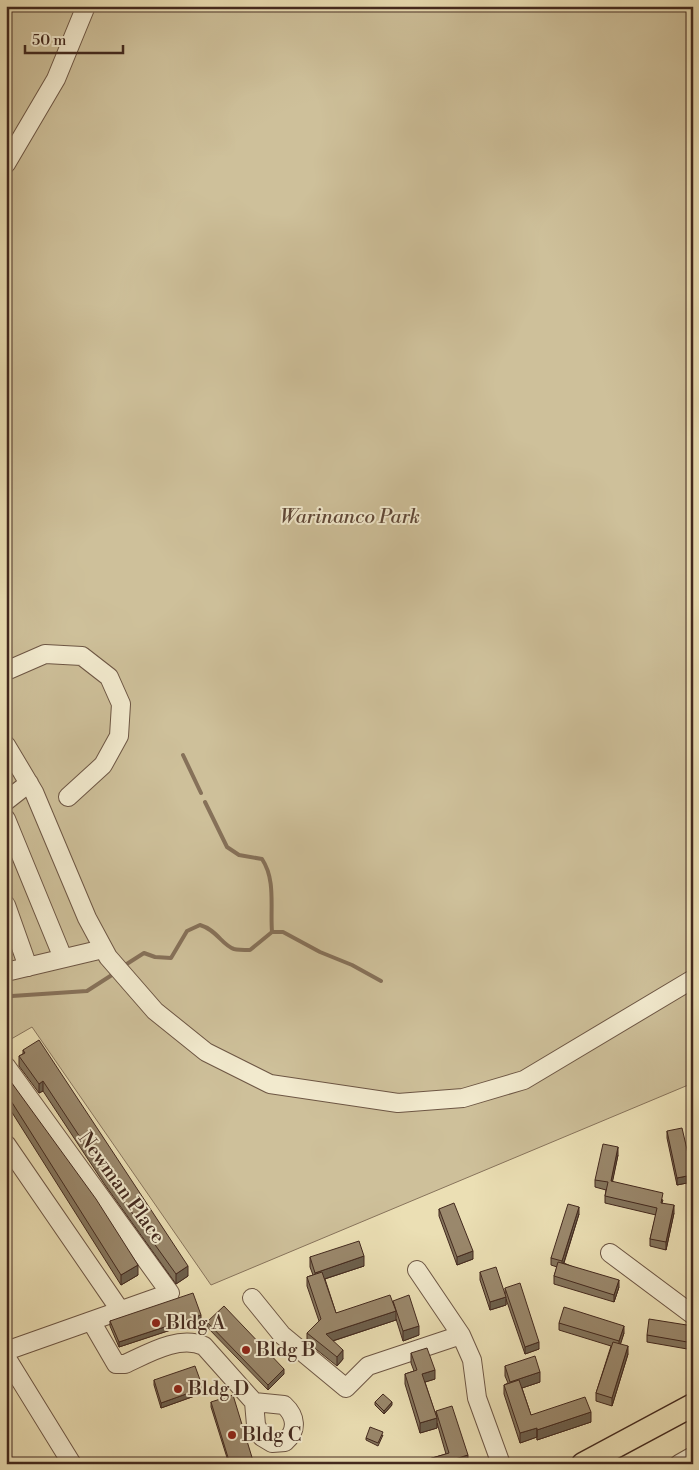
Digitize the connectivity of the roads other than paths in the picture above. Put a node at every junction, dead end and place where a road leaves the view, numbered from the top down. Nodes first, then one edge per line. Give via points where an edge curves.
1 (73, 6) edge
2 (86, 6) edge
3 (70, 39) junction
4 (6, 164) edge
5 (6, 670) edge
6 (6, 745) edge
7 (29, 783) junction
8 (8, 795) edge
9 (68, 797) dead end
10 (6, 819) edge
11 (6, 905) edge
12 (105, 953) junction
13 (63, 958) junction
14 (28, 967) junction
15 (6, 972) edge
16 (693, 979) edge
17 (6, 1066) edge
18 (6, 1144) edge
19 (610, 1253) dead end
20 (417, 1270) dead end
21 (252, 1298) dead end
22 (120, 1310) junction
23 (693, 1315) edge
24 (91, 1321) junction
25 (461, 1335) junction
26 (6, 1350) edge
27 (6, 1357) edge
28 (254, 1402) dead end
29 (693, 1406) edge
30 (693, 1456) edge
31 (72, 1464) edge
32 (502, 1464) edge
33 (583, 1464) edge
34 (679, 1464) edge

1 - 3 street
2 - 3 street
3 - 4 street via 56,79
5 - 9 street via 45,654 82,656 109,677 121,704 119,736 103,765
6 - 7 street
7 - 8 street
7 - 12 street
10 - 13 street
11 - 14 street
12 - 13 street
12 - 16 street via 155,1011 206,1052 270,1084 398,1103 463,1098 524,1080
13 - 14 street
14 - 15 street
17 - 22 street, Newman Place via 170,1293
18 - 22 street
19 - 23 street
20 - 25 street
21 - 25 street via 282,1335 346,1388 368,1366
22 - 24 street, Newman Place
24 - 26 street, Newman Place
24 - 28 street via 116,1364 126,1364 180,1342 204,1346
25 - 32 street via 472,1360 477,1398
27 - 31 street
29 - 33 main road
30 - 34 street

